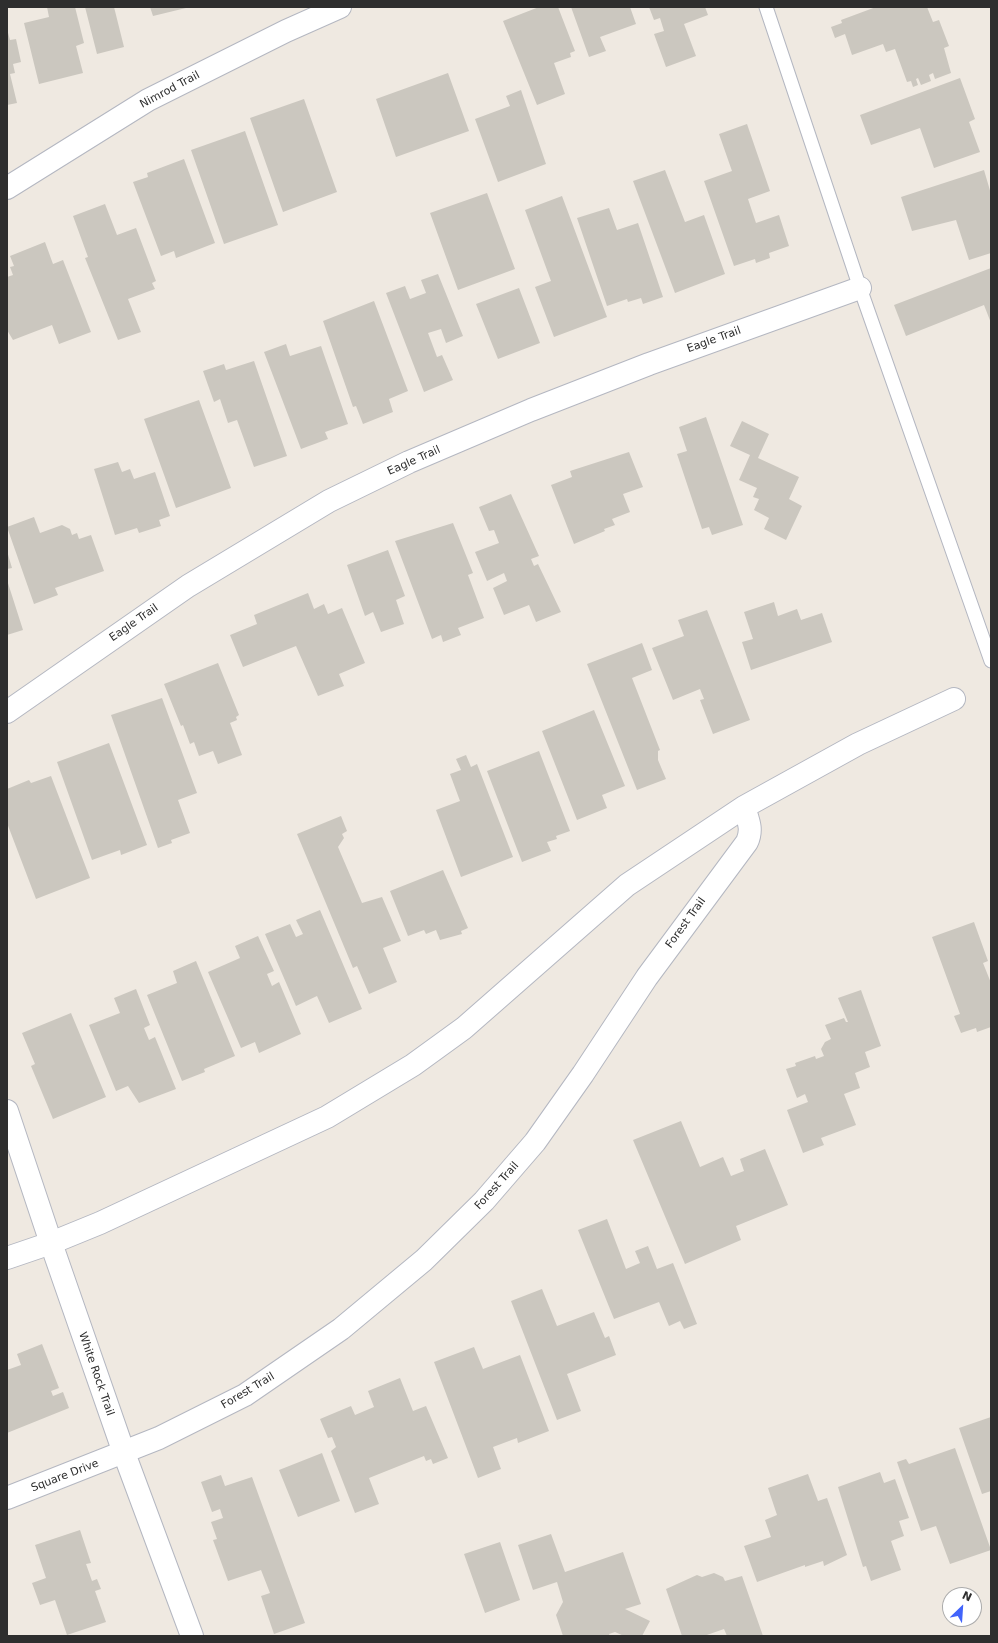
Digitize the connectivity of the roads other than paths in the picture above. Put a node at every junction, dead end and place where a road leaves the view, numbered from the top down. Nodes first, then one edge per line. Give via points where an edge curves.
1 (340, 7) edge
2 (766, 7) edge
3 (7, 188) edge
4 (860, 288) junction
5 (991, 661) edge
6 (954, 698) dead end
7 (7, 712) edge
8 (744, 807) junction
9 (7, 1111) edge
10 (51, 1243) junction
11 (7, 1258) edge
12 (124, 1453) junction
13 (7, 1498) edge
14 (192, 1636) edge

1 - 3 street, Nimrod Trail via 148,100
2 - 4 lane
4 - 5 lane
4 - 7 street, Eagle Trail via 649,364 531,410 408,462 335,498 188,586
6 - 8 street via 858,744
8 - 10 street via 627,886 464,1028 413,1065 327,1117 100,1223
8 - 12 street, Forest Trail via 751,834 747,842 647,977 536,1142 484,1201 424,1260 341,1329 245,1395
9 - 10 street, White Rock Trail
10 - 11 street
10 - 12 street, White Rock Trail
12 - 13 street, Square Drive
12 - 14 street, White Rock Trail

